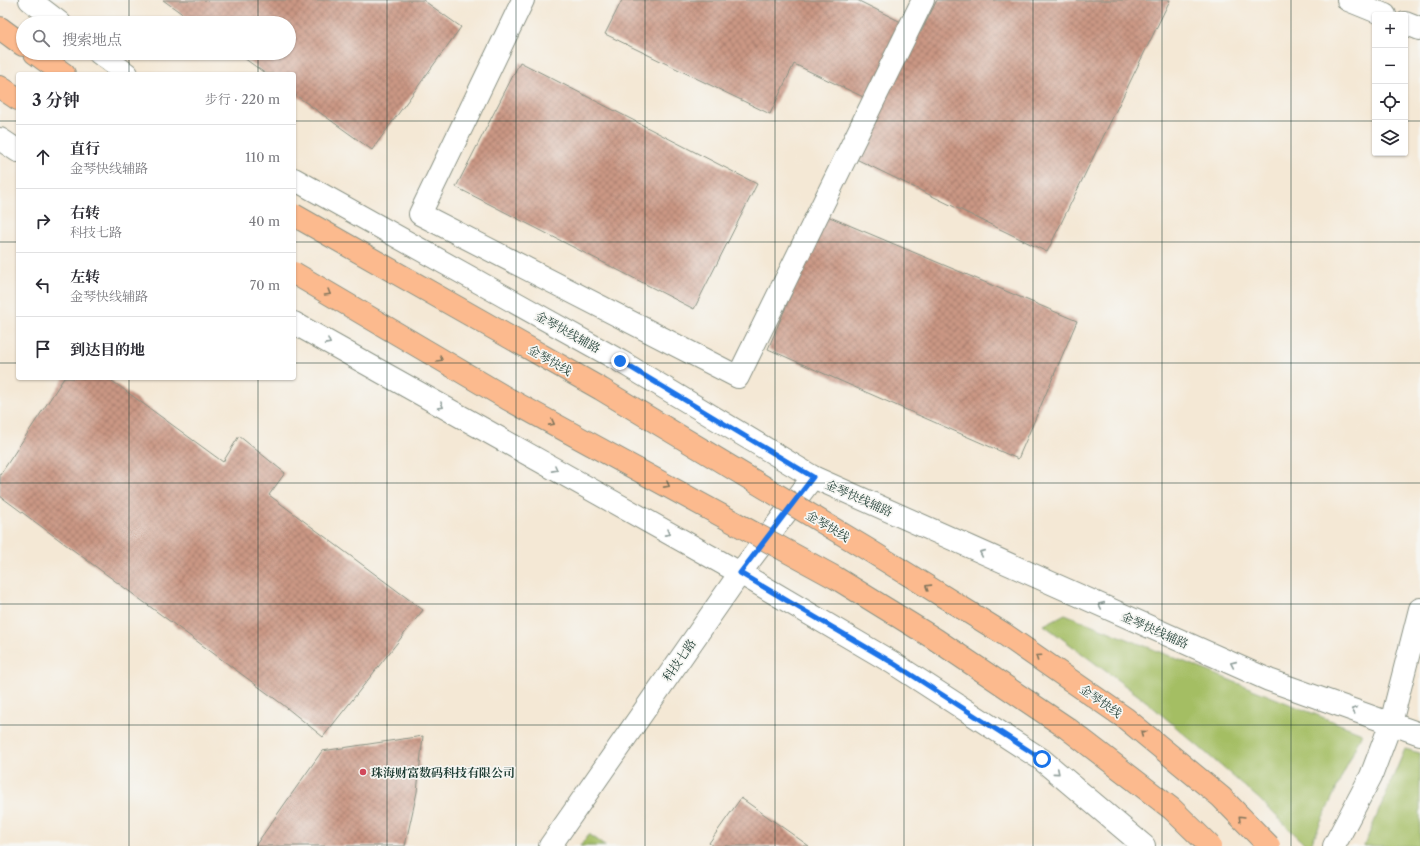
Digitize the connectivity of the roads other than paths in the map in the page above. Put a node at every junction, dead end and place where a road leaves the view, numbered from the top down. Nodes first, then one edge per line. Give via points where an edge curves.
1 (30, 0) edge
2 (524, 0) edge
3 (924, 0) edge
4 (1348, 0) edge
5 (1378, 12) edge
6 (51, 16) edge
7 (1408, 24) edge
8 (0, 28) edge
9 (1420, 29) edge
10 (16, 40) edge
11 (45, 60) edge
12 (108, 60) edge
13 (61, 72) edge
14 (124, 72) edge
15 (0, 87) edge
16 (16, 98) edge
17 (0, 139) edge
18 (16, 150) edge
19 (296, 180) edge
20 (296, 216) edge
21 (296, 274) edge
22 (296, 324) edge
23 (813, 477) junction
24 (740, 573) junction
25 (1420, 609) edge
26 (1391, 723) junction
27 (1420, 734) edge
28 (550, 846) edge
29 (1144, 846) edge
30 (1210, 846) edge
31 (1269, 846) edge
32 (1334, 846) edge

1 - 6 street
2 - 3 street via 420,214 738,377
4 - 5 street
7 - 9 street
8 - 10 highway
11 - 13 highway
12 - 14 street
15 - 16 highway
17 - 18 street
19 - 23 street, 金琴快线辅路 via 620,361
31 -> 20 highway, 金琴快线, bridge via 1221,797 1125,718 1004,634 601,389
21 -> 30 highway, bridge via 508,399 836,578 928,635 1067,728 1172,809
22 -> 24 street
23 - 24 street, 科技七路
26 -> 23 street, 金琴快线辅路 via 1270,680
24 - 28 street, 科技七路
24 -> 29 street via 893,663 1042,759
25 - 26 street
26 - 27 street, 金琴快线辅路
26 - 32 street via 1371,776

